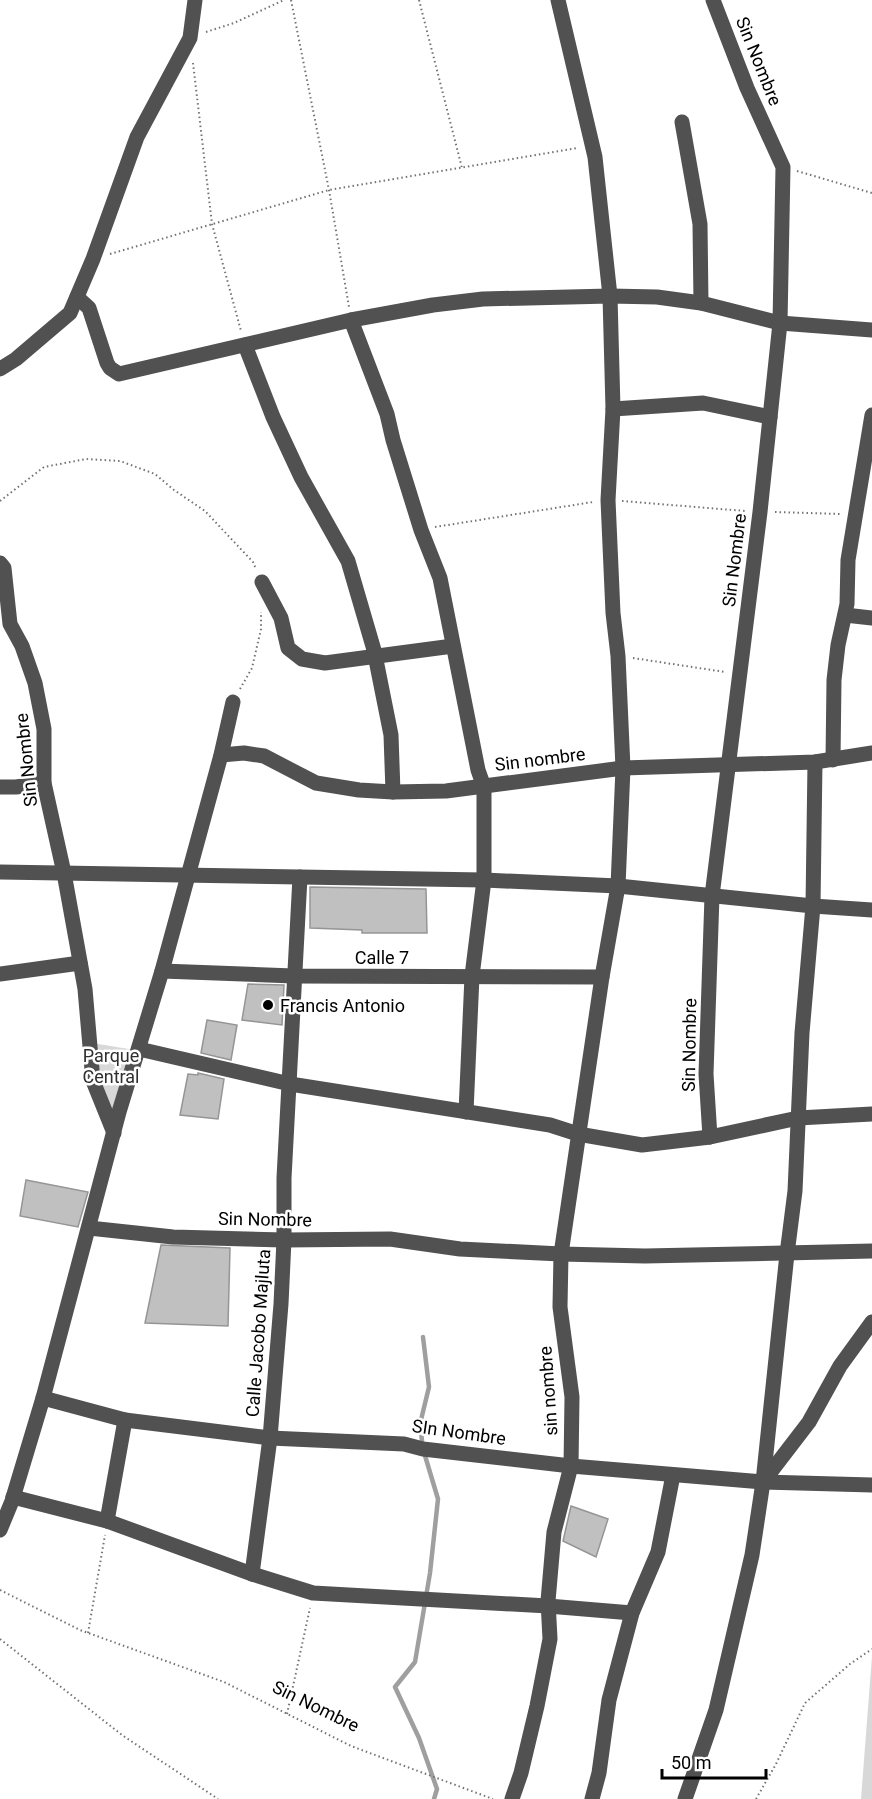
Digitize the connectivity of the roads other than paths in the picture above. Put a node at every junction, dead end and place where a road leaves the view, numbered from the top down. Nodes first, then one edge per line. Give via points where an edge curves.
1 (195, 0) edge
2 (558, 0) edge
3 (713, 0) edge
4 (682, 122) dead end
5 (610, 296) junction
6 (77, 297) junction
7 (701, 303) junction
8 (351, 320) junction
9 (780, 323) junction
10 (872, 330) edge
11 (245, 345) junction
12 (0, 369) edge
13 (613, 409) junction
14 (872, 415) edge
15 (770, 417) junction
16 (868, 458) edge
17 (0, 563) edge
18 (262, 582) road end
19 (845, 615) junction
20 (872, 618) edge
21 (453, 646) junction
22 (375, 657) junction
23 (233, 702) road end
24 (872, 753) edge
25 (220, 755) junction
26 (833, 760) junction
27 (814, 762) junction
28 (728, 764) junction
29 (623, 768) junction
30 (44, 783) junction
31 (0, 787) edge
32 (484, 787) junction
33 (393, 792) junction
34 (0, 872) edge
35 (64, 873) junction
36 (187, 875) junction
37 (300, 878) junction
38 (484, 880) junction
39 (618, 886) junction
40 (712, 896) junction
41 (813, 906) junction
42 (872, 910) edge
43 (80, 963) junction
44 (162, 971) junction
45 (0, 974) edge
46 (294, 976) junction
47 (472, 976) junction
48 (602, 977) junction
49 (139, 1049) junction
50 (290, 1084) junction
51 (466, 1112) junction
52 (872, 1114) edge
53 (798, 1118) junction
54 (114, 1133) junction
55 (578, 1134) junction
56 (710, 1137) junction
57 (89, 1228) junction
58 (284, 1240) junction
59 (872, 1251) edge
60 (561, 1254) junction
61 (787, 1254) junction
62 (872, 1322) edge
63 (43, 1398) junction
64 (125, 1420) junction
65 (270, 1438) junction
66 (571, 1466) junction
67 (673, 1475) junction
68 (763, 1482) junction
69 (872, 1485) edge
70 (13, 1497) junction
71 (107, 1521) junction
72 (0, 1530) edge
73 (252, 1574) junction
74 (549, 1606) junction
75 (632, 1613) junction
76 (512, 1799) edge
77 (592, 1799) edge
78 (685, 1799) edge

1 - 6 street via 190,38 137,137
2 - 5 street, sin nombre via 595,157
3 - 9 street, Sin Nombre via 783,167
4 - 7 street via 700,224
5 - 7 street
5 - 8 street via 483,299
5 - 13 street, sin nombre
6 - 11 street via 89,308 107,363 119,374
6 - 12 street via 70,313
7 - 9 street
8 - 11 street
8 - 21 street via 387,414 421,530 440,578
9 - 10 street
9 - 15 street, Sin Nombre
11 - 22 street via 278,427 348,561
13 - 15 street via 703,403
13 - 29 street, sin nombre via 608,500
14 - 16 street
15 - 28 street, Sin Nombre
16 - 19 street via 848,560
17 - 30 street, Sin Nombre via 4,568 10,624 35,683 44,729
18 - 22 street via 281,618 288,648 302,659 325,663
19 - 20 street
19 - 26 street via 834,680
21 - 22 street
21 - 32 street
22 - 33 street via 392,735
23 - 25 street
24 - 26 street, Sin nombre
25 - 33 street, Sin nombre via 264,756 316,783
25 - 36 street
26 - 27 street, Sin nombre
27 - 28 street, Sin nombre
27 - 41 street
28 - 29 street, Sin nombre
28 - 40 street, Sin Nombre
29 - 32 street, Sin nombre
29 - 39 street, sin nombre
30 - 31 street
30 - 35 street, Sin Nombre
32 - 33 street, Sin nombre
32 - 38 street
34 - 35 street
35 - 36 street
35 - 43 street, Sin Nombre
36 - 37 street
36 - 44 street
37 - 38 street
37 - 46 street, Calle Jacobo Majluta
38 - 39 street
38 - 47 street
39 - 40 street
39 - 48 street, sin nombre
40 - 41 street
40 - 56 street, Sin Nombre via 706,1074
41 - 42 street
41 - 53 street
43 - 45 street
43 - 54 street, Sin Nombre via 93,1081
44 - 46 street, Calle 7
44 - 49 street
46 - 47 street, Calle 7
46 - 50 street, Calle Jacobo Majluta
47 - 48 street, Calle 7
47 - 51 street
48 - 55 street, sin nombre
49 - 50 street
49 - 54 street
50 - 51 street
50 - 58 street, Calle Jacobo Majluta
51 - 55 street via 550,1125
52 - 53 street
53 - 56 street
53 - 61 street
54 - 57 street
55 - 56 street via 642,1144
55 - 60 street, sin nombre
57 - 58 street, Sin Nombre
57 - 63 street
58 - 60 street, Sin Nombre via 390,1239 460,1249
58 - 65 street, Calle Jacobo Majluta
59 - 61 street, Sin Nombre
60 - 61 street, Sin Nombre
60 - 66 street, sin nombre via 560,1306 572,1397
61 - 68 street
62 - 68 street via 840,1366 809,1422
63 - 64 street, SIn Nombre
63 - 70 street
64 - 65 street, SIn Nombre
64 - 71 street
65 - 66 street, SIn Nombre via 404,1444
65 - 73 street, Calle Jacobo Majluta
66 - 67 street, SIn Nombre
66 - 74 street, sin nombre via 554,1532
67 - 68 street, SIn Nombre
67 - 75 street via 658,1552
68 - 69 street, SIn Nombre
68 - 78 street via 750,1565 716,1710
70 - 71 street
70 - 72 street
71 - 73 street
73 - 74 street via 313,1593
74 - 75 street
74 - 76 street, sin nombre via 550,1639
75 - 77 street via 609,1700

